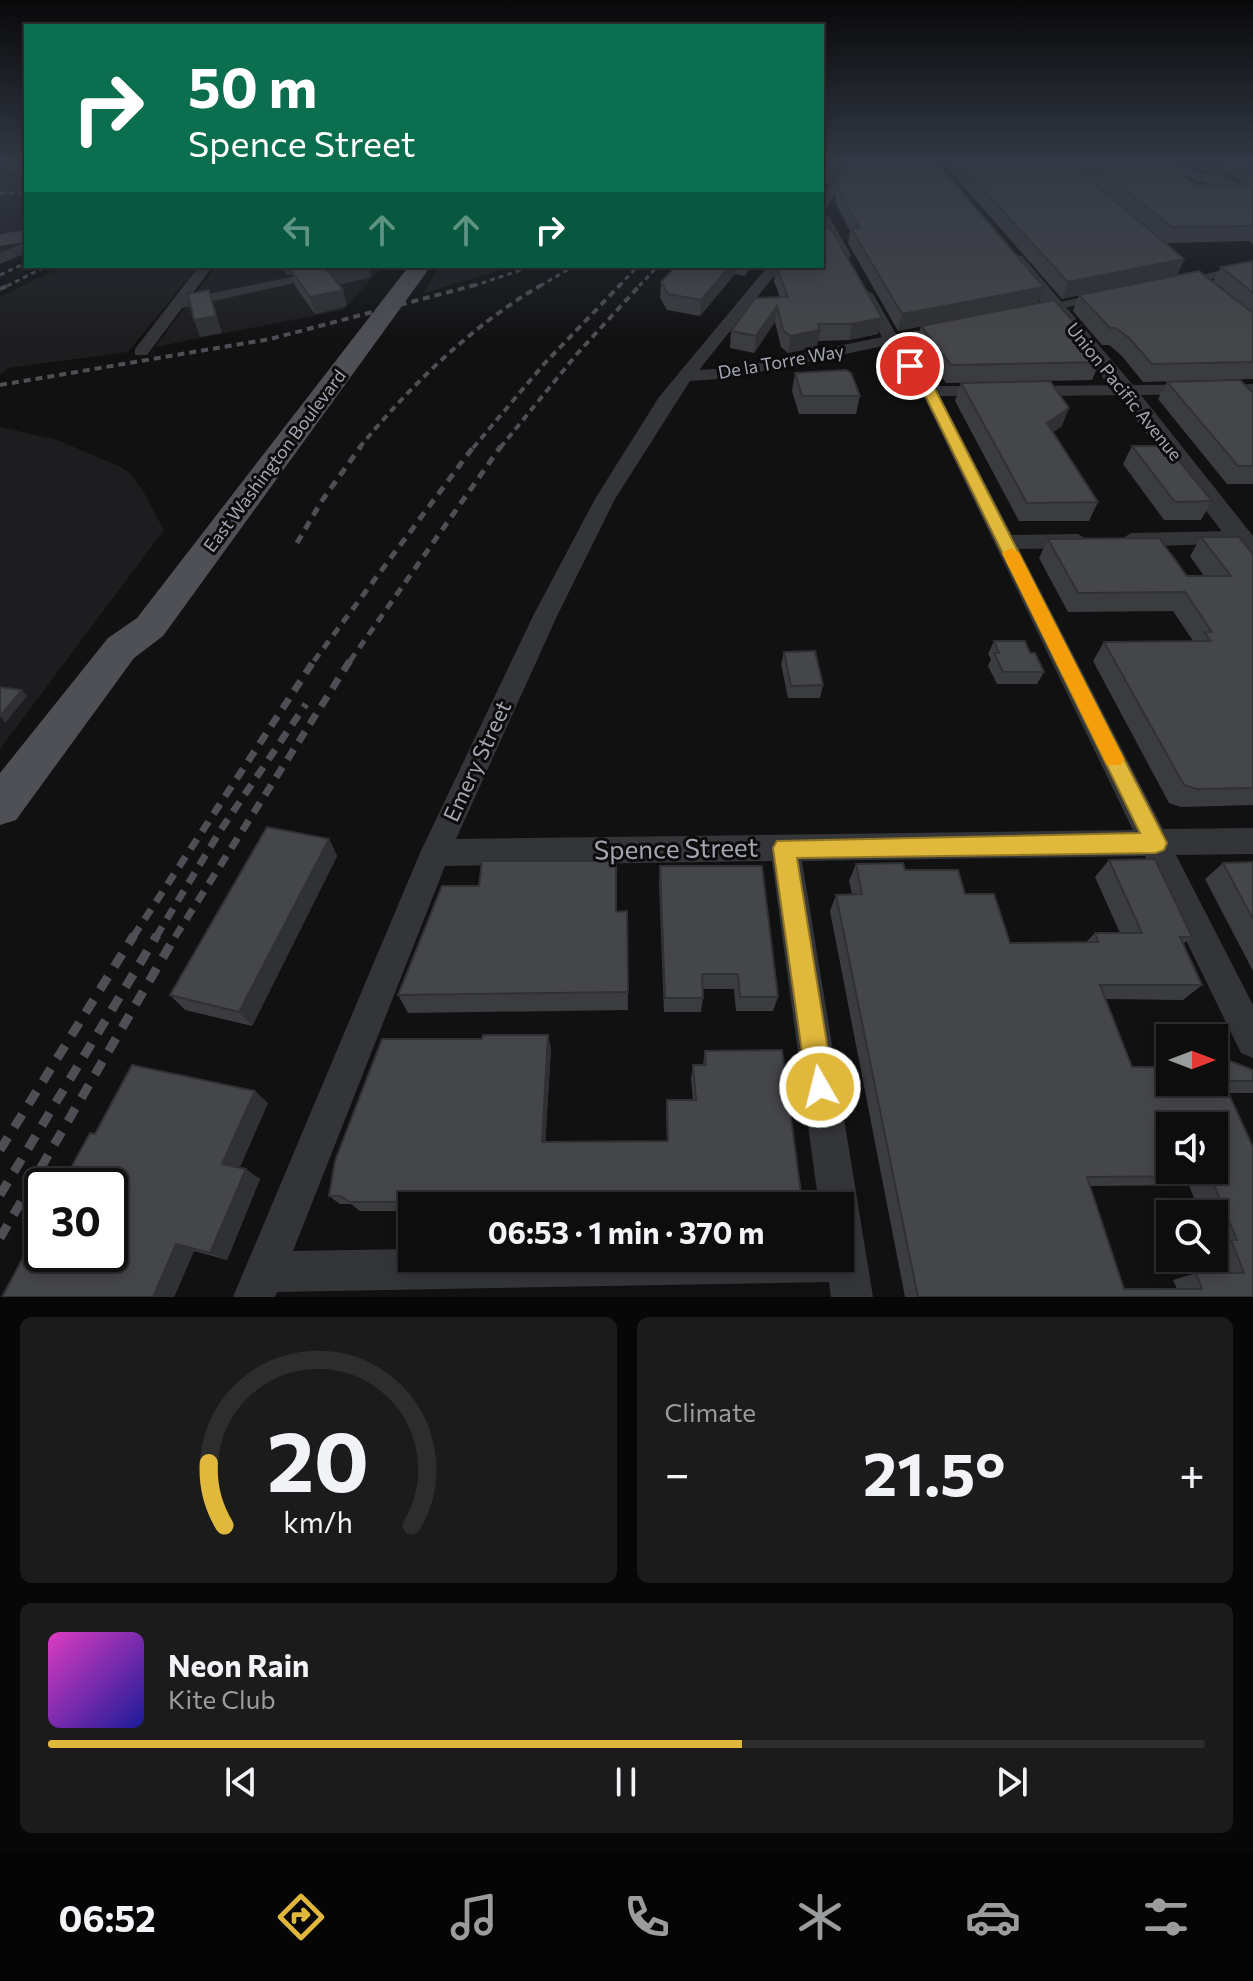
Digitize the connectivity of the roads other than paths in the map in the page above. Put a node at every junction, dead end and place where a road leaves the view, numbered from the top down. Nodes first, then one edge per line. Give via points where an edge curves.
1 (825, 221) edge
2 (1002, 243) edge
3 (1253, 267) edge
4 (204, 268) edge
5 (354, 268) edge
6 (401, 268) edge
7 (419, 268) edge
8 (773, 268) edge
9 (1149, 287) edge
10 (1118, 293) edge
11 (176, 305) junction
12 (1054, 305) junction
13 (1020, 312) edge
14 (963, 325) edge
15 (892, 340) junction
16 (141, 352) dead end
17 (684, 376) junction
18 (1253, 389) edge
19 (1125, 390) junction
20 (929, 391) junction
21 (1005, 542) junction
22 (1247, 546) edge
23 (121, 648) junction
24 (0, 806) edge
25 (1253, 841) edge
26 (1156, 843) junction
27 (785, 848) junction
28 (435, 853) junction
29 (1253, 1041) edge
30 (836, 1192) edge
31 (849, 1280) edge
32 (259, 1284) edge

1 - 15 street
2 - 12 street, Union Pacific Avenue
3 - 9 street
4 - 11 street
5 - 11 street
6 - 23 main road, East Washington Boulevard via 123,625
7 - 23 main road, East Washington Boulevard via 150,627
8 - 17 street, Emery Street
10 - 12 street
11 - 16 street
12 - 13 street
12 - 19 street, Union Pacific Avenue
14 - 15 street, De la Torre Way
15 - 17 street, De la Torre Way via 731,373
15 - 20 street
17 - 28 street, Emery Street via 598,512
18 - 19 street
19 - 20 street
19 - 22 street, Union Pacific Avenue
20 - 21 street
21 - 22 street
21 - 26 street
23 - 24 main road, East Washington Boulevard
25 - 26 street, Spence Street
26 - 27 street, Spence Street
26 - 29 street
27 - 28 street, Spence Street
27 - 30 street
28 - 32 street, Emery Street
31 - 32 street

